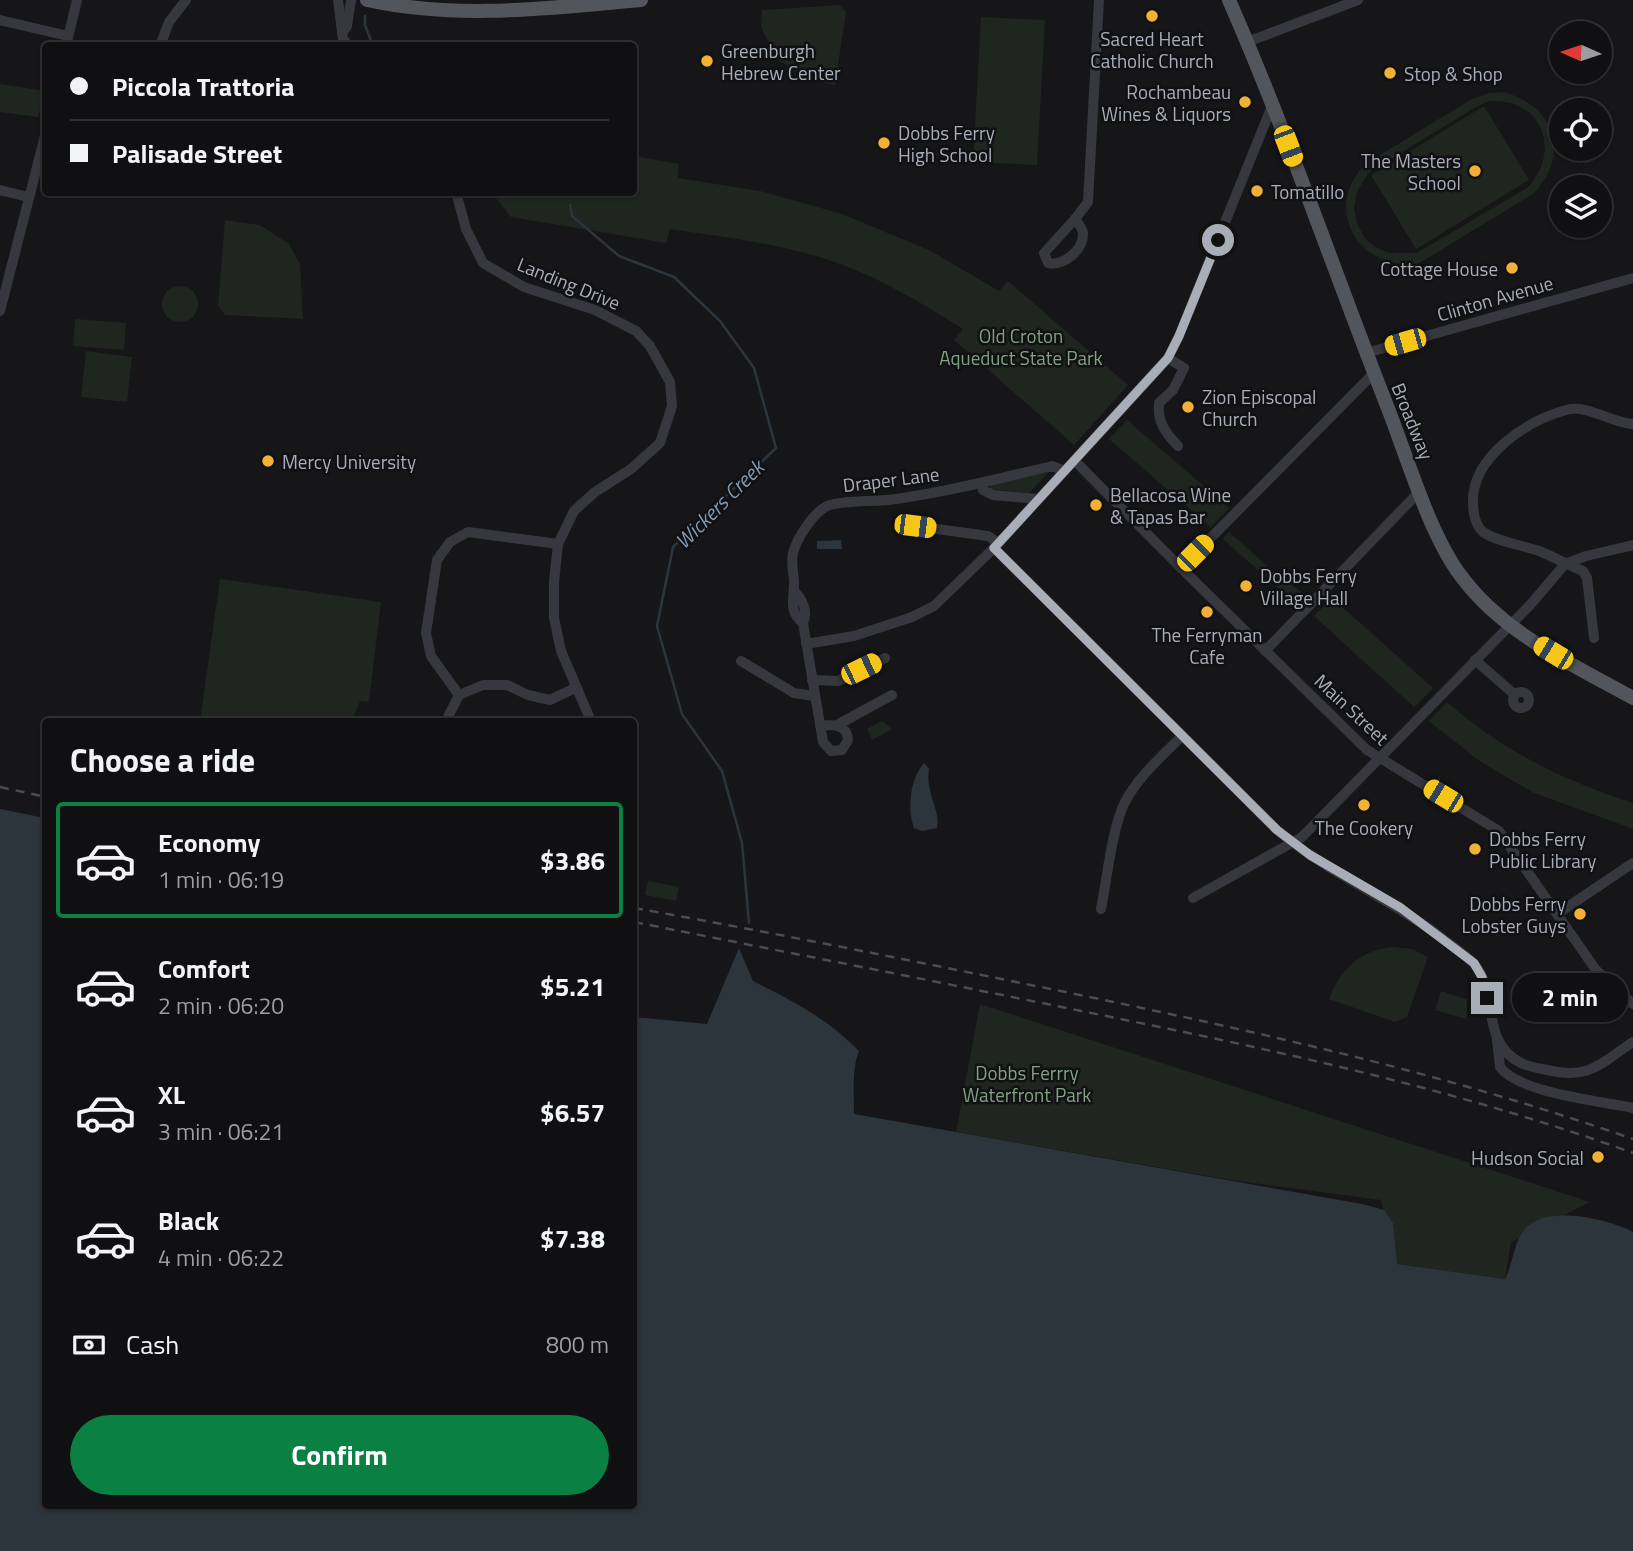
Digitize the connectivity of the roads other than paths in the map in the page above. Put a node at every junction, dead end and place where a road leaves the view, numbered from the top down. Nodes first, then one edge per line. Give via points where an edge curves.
1 (77, 0) edge
2 (186, 0) edge
3 (338, 0) edge
4 (351, 0) edge
5 (367, 0) edge
6 (641, 0) edge
7 (1099, 0) edge
8 (1229, 0) edge
9 (1354, 2) edge
10 (552, 4) edge
11 (0, 20) edge
12 (342, 33) junction
13 (67, 41) edge
14 (162, 42) edge
15 (346, 42) edge
16 (1247, 42) junction
17 (1272, 106) junction
18 (42, 146) edge
19 (0, 190) edge
20 (457, 196) edge
21 (27, 197) junction
22 (1075, 219) dead end
23 (1633, 278) edge
24 (0, 311) edge
25 (1366, 353) junction
26 (1168, 358) junction
27 (1374, 373) junction
28 (1633, 424) edge
29 (1178, 446) dead end
30 (1075, 460) junction
31 (1065, 471) junction
32 (981, 483) junction
33 (1420, 491) junction
34 (1038, 499) junction
35 (915, 526) dead end
36 (558, 544) junction
37 (1633, 545) edge
38 (996, 546) junction
39 (1565, 564) junction
40 (1181, 568) junction
41 (1510, 625) junction
42 (1594, 638) dead end
43 (806, 644) junction
44 (1265, 651) junction
45 (884, 658) dead end
46 (1475, 660) junction
47 (741, 661) dead end
48 (812, 680) junction
49 (575, 688) junction
50 (1514, 694) dead end
51 (459, 695) junction
52 (892, 695) dead end
53 (814, 696) junction
54 (1633, 698) edge
55 (448, 718) edge
56 (590, 718) edge
57 (821, 725) junction
58 (838, 725) junction
59 (1182, 736) junction
60 (1379, 758) junction
61 (1293, 844) junction
62 (1633, 863) edge
63 (1193, 898) dead end
64 (1101, 909) dead end
65 (1557, 914) junction
66 (1633, 1004) edge
67 (1497, 1039) junction
68 (1633, 1042) edge
69 (1633, 1108) edge

1 - 13 street
2 - 14 street via 169,22
3 - 12 street
4 - 12 street
5 - 10 main road via 487,12
6 - 10 main road
7 - 22 street via 1088,202
8 - 16 main road, Broadway
9 - 16 street
11 - 13 street
12 - 15 street
16 - 17 main road, Broadway
17 - 25 main road, Broadway
17 - 26 street
18 - 21 street
19 - 21 street
20 - 36 street, Landing Drive via 466,229 483,263 524,287 595,310 636,331 670,382 672,406 660,443 574,511
21 - 24 street
23 - 25 street, Clinton Avenue
25 - 27 main road, Broadway
26 - 29 street via 1184,368 1173,390 1159,403 1158,416
26 - 30 street
27 - 33 main road, Broadway
27 - 40 street
28 - 39 street via 1567,410 1518,431 1481,469 1473,512 1481,529
30 - 31 street
30 - 40 street, Main Street
31 - 32 street, Draper Lane via 1052,466
31 - 34 street
32 - 34 street via 983,490 993,495
32 - 43 street, Draper Lane via 906,498 826,506 796,544 792,564 795,592 804,603
33 - 41 main road, Broadway via 1462,577
33 - 44 street
34 - 38 street
35 - 38 street via 988,536
36 - 49 street, Landing Drive via 554,618
36 - 51 street via 468,532 450,542 437,560 426,633 430,656
37 - 39 street
38 - 43 street via 922,613 854,636
38 - 59 street
39 - 41 street
39 - 42 street via 1583,571 1587,578
40 - 44 street, Main Street
41 - 46 street
41 - 54 main road, Broadway
43 - 48 street
44 - 60 street, Main Street
45 - 48 street via 838,681
46 - 50 street
46 - 60 street
47 - 53 street via 794,693
48 - 53 street
49 - 51 street via 550,700 507,685 482,685
49 - 56 street, Landing Drive
51 - 55 street
52 - 58 street
53 - 57 street
57 - 58 street
57 - 58 street via 826,748 836,752 848,740
59 - 61 street
59 - 64 street via 1137,782 1126,800
60 - 61 street
60 - 65 street, Main Street via 1499,831
61 - 63 street
61 - 67 street via 1401,908 1474,963 1482,977
62 - 65 street
65 - 66 street, Main Street via 1596,970
67 - 68 street via 1520,1062 1569,1074 1593,1069
67 - 69 street via 1500,1067 1517,1082

